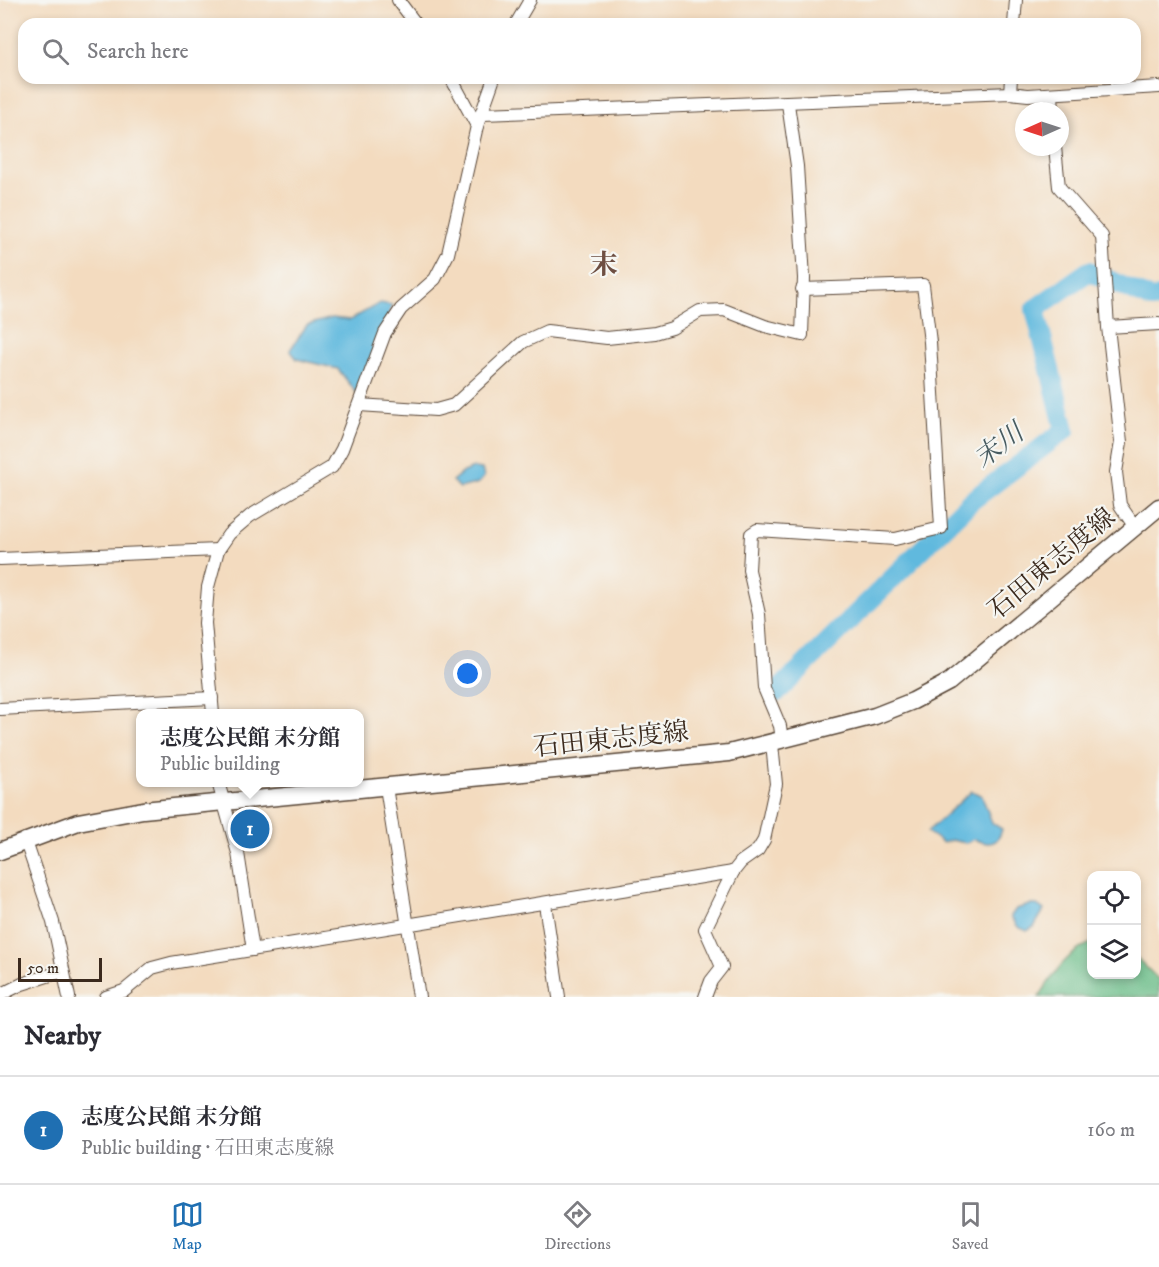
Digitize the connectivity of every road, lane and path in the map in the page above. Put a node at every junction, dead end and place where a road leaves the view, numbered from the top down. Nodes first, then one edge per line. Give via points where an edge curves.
1 (398, 0) edge
2 (530, 0) edge
3 (1016, 0) edge
4 (412, 18) edge
5 (520, 18) edge
6 (1014, 18) edge
7 (454, 84) edge
8 (492, 84) edge
9 (1011, 84) edge
10 (1159, 87) edge
11 (1010, 93) junction
12 (1052, 94) junction
13 (1052, 102) edge
14 (788, 104) junction
15 (483, 114) junction
16 (477, 126) junction
17 (1056, 156) edge
18 (802, 290) junction
19 (1159, 324) edge
20 (1108, 327) junction
21 (358, 405) junction
22 (1159, 507) edge
23 (1135, 527) junction
24 (218, 550) junction
25 (0, 559) edge
26 (212, 698) junction
27 (0, 709) edge
28 (213, 709) edge
29 (777, 742) junction
30 (219, 787) edge
31 (386, 788) junction
32 (222, 803) junction
33 (25, 839) junction
34 (0, 851) edge
35 (733, 872) junction
36 (545, 904) junction
37 (407, 925) junction
38 (254, 950) junction
39 (63, 971) junction
40 (0, 995) edge
41 (69, 997) edge
42 (106, 997) edge
43 (419, 997) edge
44 (559, 997) edge
45 (705, 997) edge

1 - 4 street
2 - 5 street
3 - 6 street
7 - 16 street
8 - 15 street
9 - 11 street
10 - 12 street
11 - 12 street
11 - 14 street
12 - 13 street
14 - 15 street
14 - 18 street via 797,166
15 - 16 street
16 - 21 street via 448,255 435,279 389,325
17 - 20 street via 1059,187 1102,236
18 - 21 street via 802,335 724,310 700,312 655,333 606,338 547,331 523,342 454,405 436,410
18 - 29 street via 923,285 941,528 895,539 757,530 751,534 749,570 759,614 764,688 780,726
19 - 20 street
20 - 23 street via 1121,442 1116,472 1120,505
21 - 24 street via 332,467 250,516
22 - 23 main road, 石田東志度線
23 - 29 main road, 石田東志度線 via 949,682 875,716
24 - 25 street
24 - 26 street via 208,587 205,623
26 - 27 street
26 - 28 street
29 - 31 main road, 石田東志度線 via 729,753
29 - 35 street via 776,784 764,840
30 - 32 street
31 - 32 main road, 石田東志度線
31 - 37 street
32 - 33 main road, 石田東志度線 via 143,810 78,822
32 - 38 street via 238,853
33 - 34 main road, 石田東志度線
33 - 39 street
35 - 36 street
35 - 45 street via 705,929 722,967
36 - 37 street
36 - 44 street
37 - 38 street
37 - 43 street
38 - 42 street via 152,968 124,991
39 - 40 street
39 - 41 street

